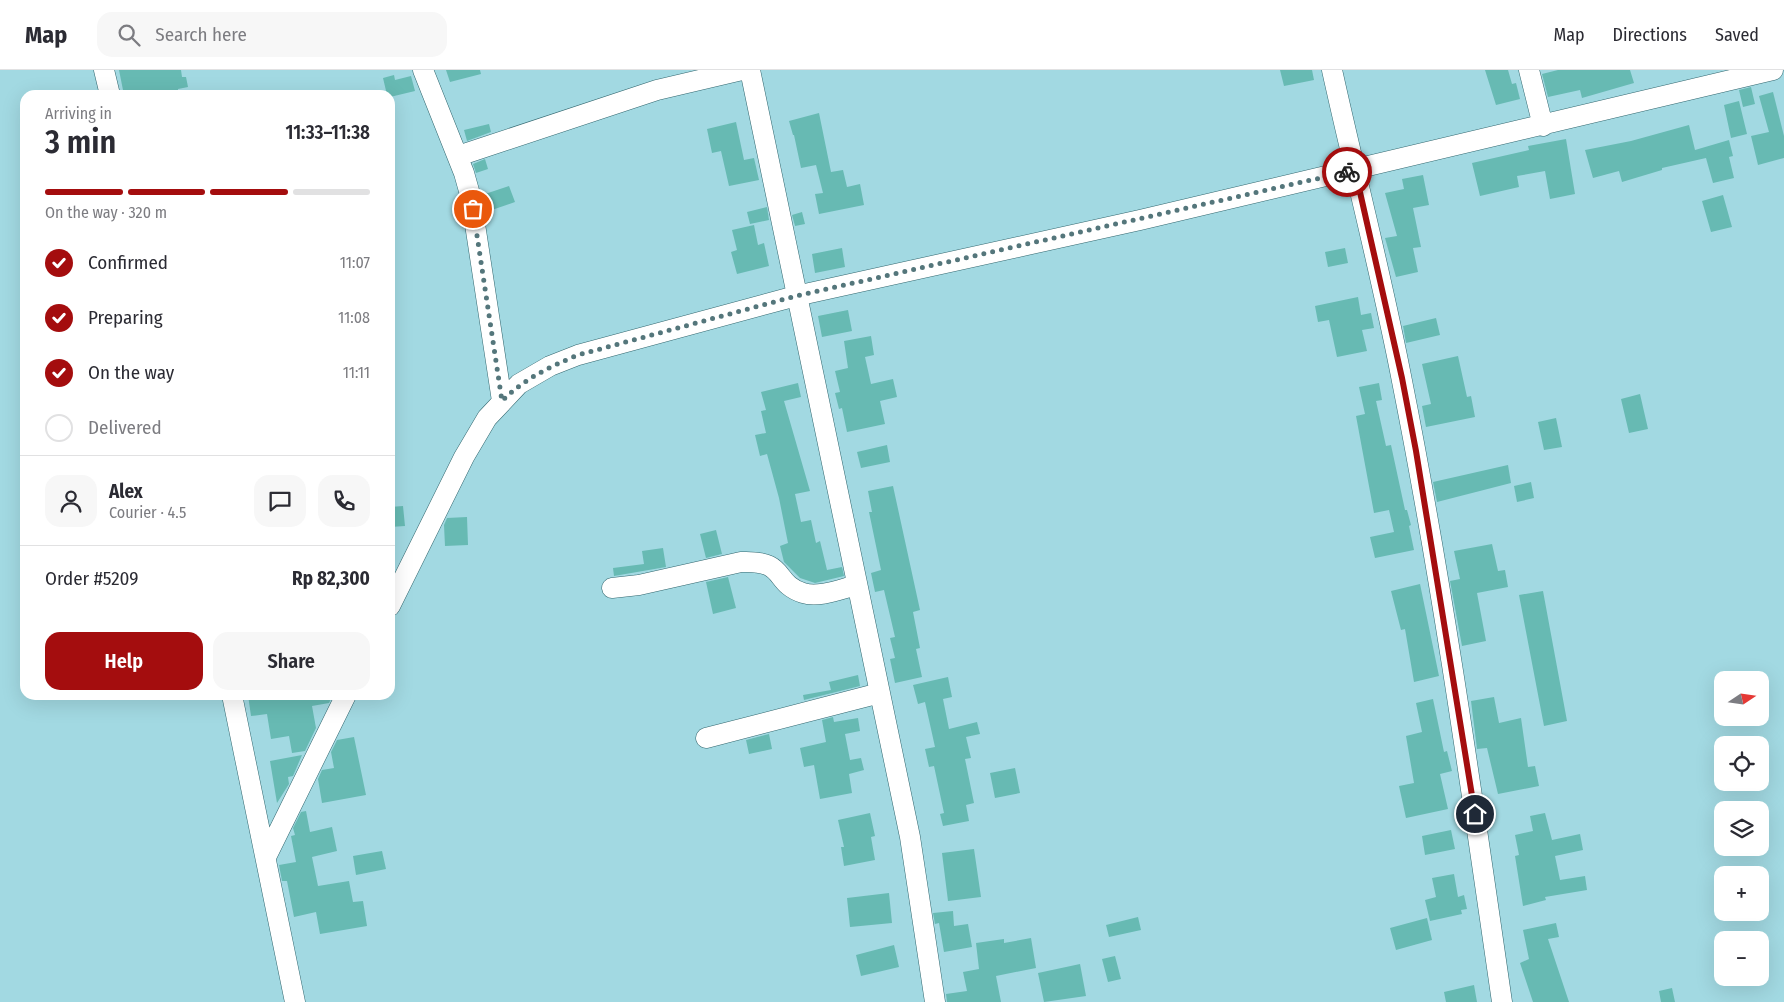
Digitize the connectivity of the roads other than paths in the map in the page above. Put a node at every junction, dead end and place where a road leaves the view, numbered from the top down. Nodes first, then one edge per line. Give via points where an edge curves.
1 (104, 70) edge
2 (423, 70) edge
3 (742, 70) edge
4 (750, 70) edge
5 (1332, 70) edge
6 (1529, 70) edge
7 (1773, 70) edge
8 (109, 90) edge
9 (1543, 126) junction
10 (458, 156) junction
11 (1355, 170) junction
12 (796, 296) junction
13 (502, 401) junction
14 (857, 585) junction
15 (612, 588) dead end
16 (395, 596) edge
17 (880, 693) junction
18 (233, 700) edge
19 (344, 700) edge
20 (706, 738) dead end
21 (266, 857) junction
22 (296, 1002) edge
23 (935, 1002) edge
24 (1502, 1002) edge

1 - 8 street
2 - 10 street
3 - 10 street via 657,90
4 - 12 street
5 - 11 street
6 - 9 street
7 - 9 street
9 - 11 street
10 - 13 street via 475,220
11 - 12 street
11 - 24 street via 1417,460
12 - 13 street via 578,355 550,366 520,384
12 - 14 street
13 - 16 street via 487,418 464,457
14 - 15 street via 805,594 793,588 777,569 757,561
14 - 17 street
17 - 20 street
17 - 23 street via 910,837
18 - 21 street
19 - 21 street
21 - 22 street

